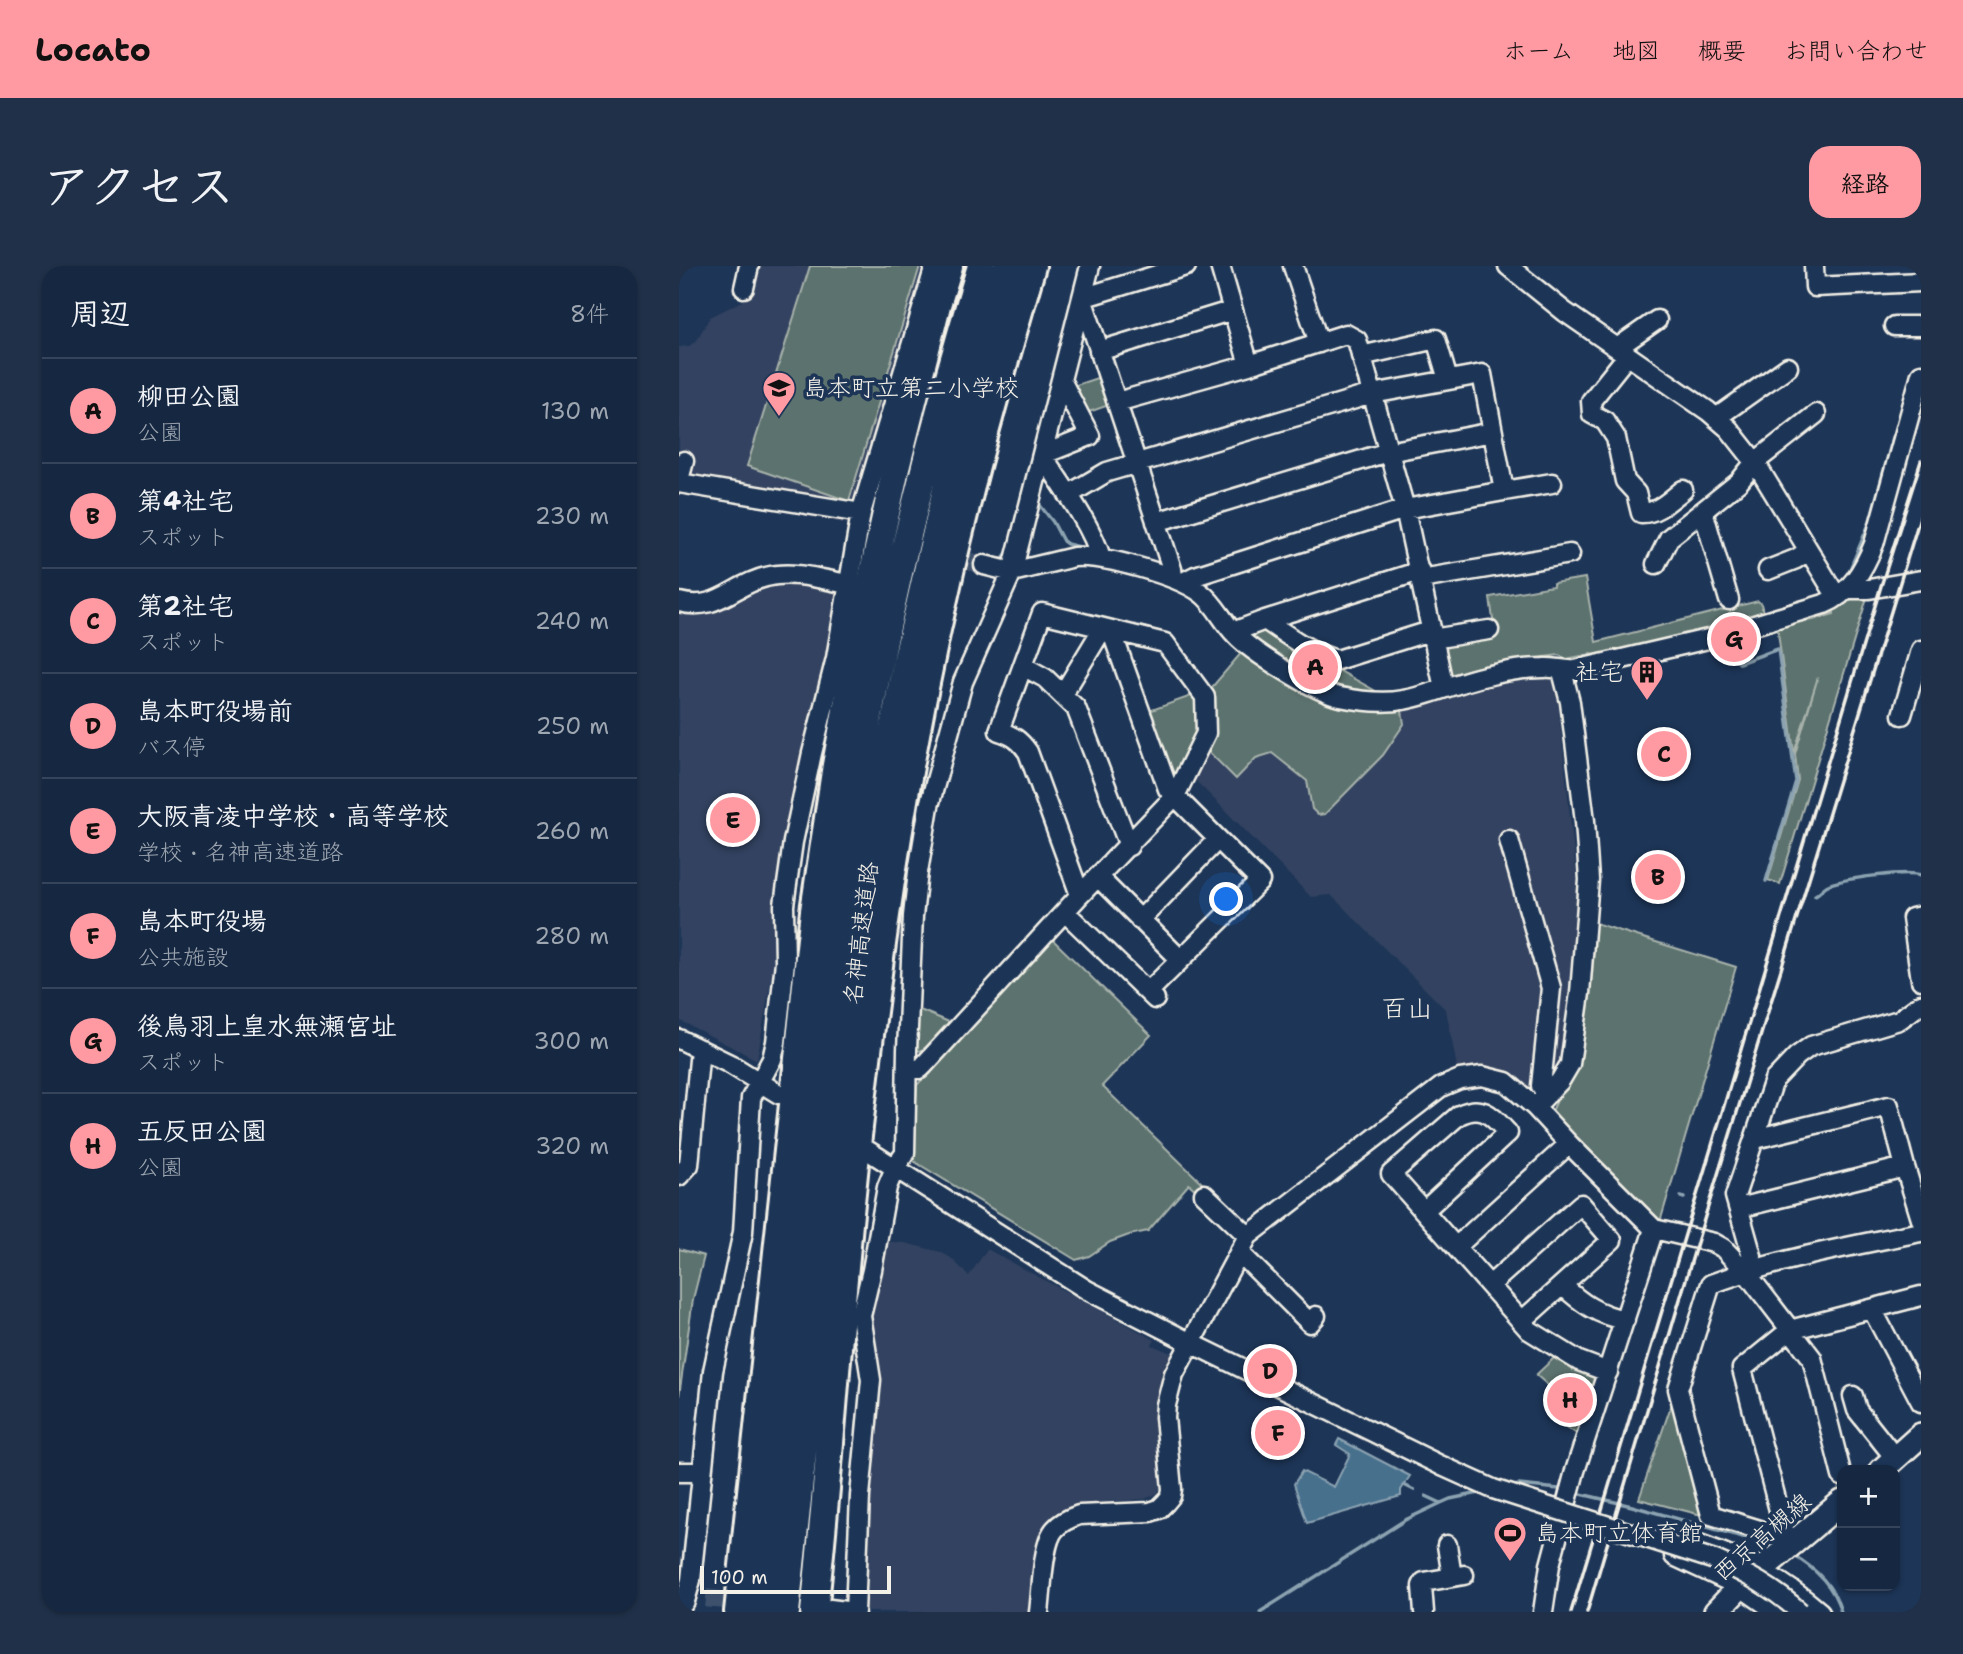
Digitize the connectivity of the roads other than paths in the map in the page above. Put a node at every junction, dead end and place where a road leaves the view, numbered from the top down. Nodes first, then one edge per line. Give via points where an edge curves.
1 (749, 266) edge
2 (935, 266) edge
3 (949, 266) edge
4 (981, 266) edge
5 (1007, 266) edge
6 (1032, 266) edge
7 (1090, 266) edge
8 (1185, 266) edge
9 (1293, 266) edge
10 (1508, 266) edge
11 (1814, 266) edge
12 (1225, 267) edge
13 (1863, 275) edge
14 (1921, 282) edge
15 (744, 288) dead end
16 (1082, 298) junction
17 (1233, 310) junction
18 (1657, 320) dead end
19 (1894, 326) dead end
20 (1921, 326) edge
21 (1319, 343) junction
22 (1099, 351) junction
23 (1622, 352) junction
24 (1361, 356) junction
25 (1249, 365) junction
26 (1788, 367) dead end
27 (1921, 374) edge
28 (1061, 380) junction
29 (1448, 380) junction
30 (1372, 394) junction
31 (1117, 402) junction
32 (1816, 415) dead end
33 (1716, 418) junction
34 (1493, 432) junction
35 (1388, 452) junction
36 (1042, 455) junction
37 (684, 461) dead end
38 (1755, 462) junction
39 (1136, 463) junction
40 (679, 481) edge
41 (1552, 483) dead end
42 (1683, 490) dead end
43 (1504, 491) junction
44 (1068, 495) junction
45 (1405, 509) junction
46 (1703, 511) junction
47 (861, 513) junction
48 (1156, 522) junction
49 (1808, 551) junction
50 (1570, 554) dead end
51 (1101, 558) junction
52 (1656, 564) dead end
53 (984, 565) tunnel mouth
54 (1768, 570) dead end
55 (1012, 572) junction
56 (1421, 575) junction
57 (1178, 580) junction
58 (1921, 580) edge
59 (847, 584) junction
60 (1842, 593) junction
61 (1729, 600) dead end
62 (679, 602) edge
63 (1265, 620) junction
64 (1107, 629) junction
65 (1489, 630) dead end
66 (1233, 632) junction
67 (1431, 635) junction
68 (1921, 650) edge
69 (1023, 666) junction
70 (1562, 671) junction
71 (1916, 686) edge
72 (1444, 688) junction
73 (1063, 694) junction
74 (1902, 715) dead end
75 (1175, 796) junction
76 (1218, 839) junction
77 (1509, 840) dead end
78 (1129, 846) junction
79 (1098, 877) junction
80 (1080, 895) junction
81 (1065, 912) junction
82 (1921, 915) edge
83 (1140, 920) junction
84 (1180, 958) junction
85 (1921, 980) edge
86 (1921, 1004) edge
87 (679, 1040) edge
88 (700, 1049) junction
89 (908, 1068) junction
90 (759, 1081) junction
91 (779, 1094) dead end
92 (1541, 1100) junction
93 (1755, 1139) junction
94 (1569, 1144) junction
95 (867, 1150) dead end
96 (1905, 1167) junction
97 (895, 1168) junction
98 (679, 1176) edge
99 (1205, 1194) dead end
100 (1739, 1208) junction
101 (1424, 1211) junction
102 (1921, 1219) edge
103 (1654, 1229) junction
104 (1921, 1232) edge
105 (1243, 1244) junction
106 (1456, 1247) junction
107 (1745, 1271) junction
108 (1490, 1285) junction
109 (1562, 1285) junction
110 (1921, 1296) edge
111 (1872, 1309) junction
112 (1625, 1320) junction
113 (1522, 1321) junction
114 (1310, 1323) dead end
115 (1790, 1330) junction
116 (1191, 1343) junction
117 (1608, 1372) junction
118 (1853, 1396) dead end
119 (1921, 1402) edge
120 (1920, 1438) edge
121 (1888, 1464) edge
122 (1839, 1465) edge
123 (679, 1472) edge
124 (702, 1472) junction
125 (1837, 1506) edge
126 (1447, 1545) dead end
127 (1782, 1550) junction
128 (1741, 1587) junction
129 (679, 1609) edge
130 (822, 1611) edge
131 (739, 1612) edge
132 (763, 1612) edge
133 (786, 1612) edge
134 (854, 1612) edge
135 (1039, 1612) edge
136 (1424, 1612) edge
137 (1543, 1612) edge
138 (1716, 1612) edge
139 (1777, 1612) edge
140 (1800, 1612) edge
141 (1819, 1612) edge

1 - 15 street
2 - 47 street
3 - 131 highway, 名神高速道路 via 896,468 832,791 814,911
4 - 132 highway, 名神高速道路 via 902,561 844,862
5 - 133 highway, 名神高速道路 via 925,579 869,864
6 - 130 highway, 名神高速道路 via 968,498 936,638 886,916 846,1253 824,1518
7 - 16 street
8 - 16 street
9 - 21 street
10 - 23 street
11 - 13 street via 1815,286
12 - 17 street
13 - 14 street
16 - 22 street
16 - 28 street
17 - 22 street
17 - 25 street
18 - 23 street
19 - 20 street
21 - 24 street via 1346,334 1357,340
21 - 25 street
22 - 31 street
23 - 33 street
23 - 42 street via 1591,401 1592,414 1605,421 1616,438 1625,481 1636,494 1641,513 1654,511
24 - 29 street via 1436,339
24 - 30 street
25 - 31 street
26 - 33 street
27 - 60 street via 1874,544 1864,566
28 - 36 street
28 - 36 street via 1090,436
29 - 30 street
29 - 34 street via 1482,374
30 - 35 street
30 - 39 street
31 - 39 street
32 - 38 street
33 - 38 street
34 - 35 street
34 - 43 street
35 - 45 street
35 - 48 street
36 - 44 street
36 - 55 street
37 - 40 street
38 - 46 street via 1739,482
38 - 49 street
39 - 44 street via 1107,472
39 - 48 street
40 - 47 street
41 - 43 street
43 - 45 street
44 - 51 street
45 - 56 street
45 - 57 street
46 - 52 street via 1669,538
46 - 61 street
47 - 59 street via 862,535
48 - 57 street
49 - 54 street
49 - 60 street
50 - 56 street
51 - 55 street via 1074,557
51 - 57 street
53 - 55 street
55 - 89 street via 963,682 929,806 913,916
56 - 63 street
56 - 67 street
57 - 66 street via 1203,594
58 - 60 street
59 - 62 street via 789,574 765,577 712,603 693,606
59 - 90 street via 836,658 793,842 784,905 785,962 776,1042
60 - 70 street via 1824,604 1707,639
63 - 66 street
63 - 67 street via 1297,642 1337,660
64 - 69 street via 1042,612
64 - 73 street
64 - 75 street via 1168,789
64 - 75 street via 1165,643 1205,697 1206,733
65 - 67 street
66 - 72 street via 1248,648 1336,696 1402,701
67 - 72 street
68 - 71 street
69 - 73 street
69 - 80 street via 999,731 1011,735 1028,752
70 - 72 street via 1546,667 1490,675
70 - 92 street via 1570,702 1589,880 1570,1063
71 - 74 street
73 - 78 street via 1076,708
75 - 76 street
75 - 78 street
76 - 83 street
76 - 84 street via 1259,881
77 - 92 street via 1551,988
78 - 79 street
79 - 80 street
79 - 83 street
80 - 81 street
81 - 84 street via 1151,996
81 - 89 street via 920,1069
82 - 85 street via 1912,918
83 - 84 street
86 - 93 street via 1899,1020 1811,1046 1797,1056 1774,1080
87 - 88 street
88 - 90 street
88 - 98 street via 689,1165
89 - 97 street via 905,1153
90 - 91 street
90 - 124 street via 751,1098 743,1231 713,1371
92 - 94 street
92 - 105 street via 1482,1076 1441,1087
93 - 96 street via 1889,1106
93 - 100 street via 1735,1196
94 - 103 street
94 - 106 street
95 - 97 street
96 - 100 street
96 - 102 street
97 - 116 street via 1087,1290
97 - 134 street via 887,1187 861,1316 871,1380
99 - 105 street
100 - 107 street via 1752,1256
101 - 101 street via 1391,1174 1458,1115 1480,1110 1490,1114 1508,1133
101 - 106 street
103 - 107 street via 1714,1243
103 - 112 street
104 - 107 street
105 - 114 street
105 - 116 street
106 - 108 street
107 - 115 street
107 - 127 street via 1711,1284 1678,1388 1711,1515
108 - 109 street via 1581,1204 1612,1240
108 - 113 street
109 - 112 street via 1597,1312
109 - 113 street
110 - 111 street
111 - 115 street
111 - 119 street
112 - 117 street
113 - 117 street via 1579,1361
115 - 122 street via 1812,1358
115 - 127 street via 1742,1368
116 - 135 street via 1174,1374 1166,1405 1171,1496 1150,1512 1079,1516 1055,1530 1047,1542
116 - 140 street, bridge via 1493,1489 1747,1573
117 - 137 street via 1575,1471 1550,1565
118 - 121 street
120 - 121 main road
123 - 124 street
124 - 129 street via 691,1580
125 - 127 main road, 西京高槻線
126 - 136 street via 1458,1576 1424,1582
127 - 128 main road, 西京高槻線
127 - 128 street via 1725,1553 1681,1538 1675,1556
127 - 141 street via 1795,1591
128 - 138 main road, 西京高槻線
128 - 139 street
130 - 134 street

